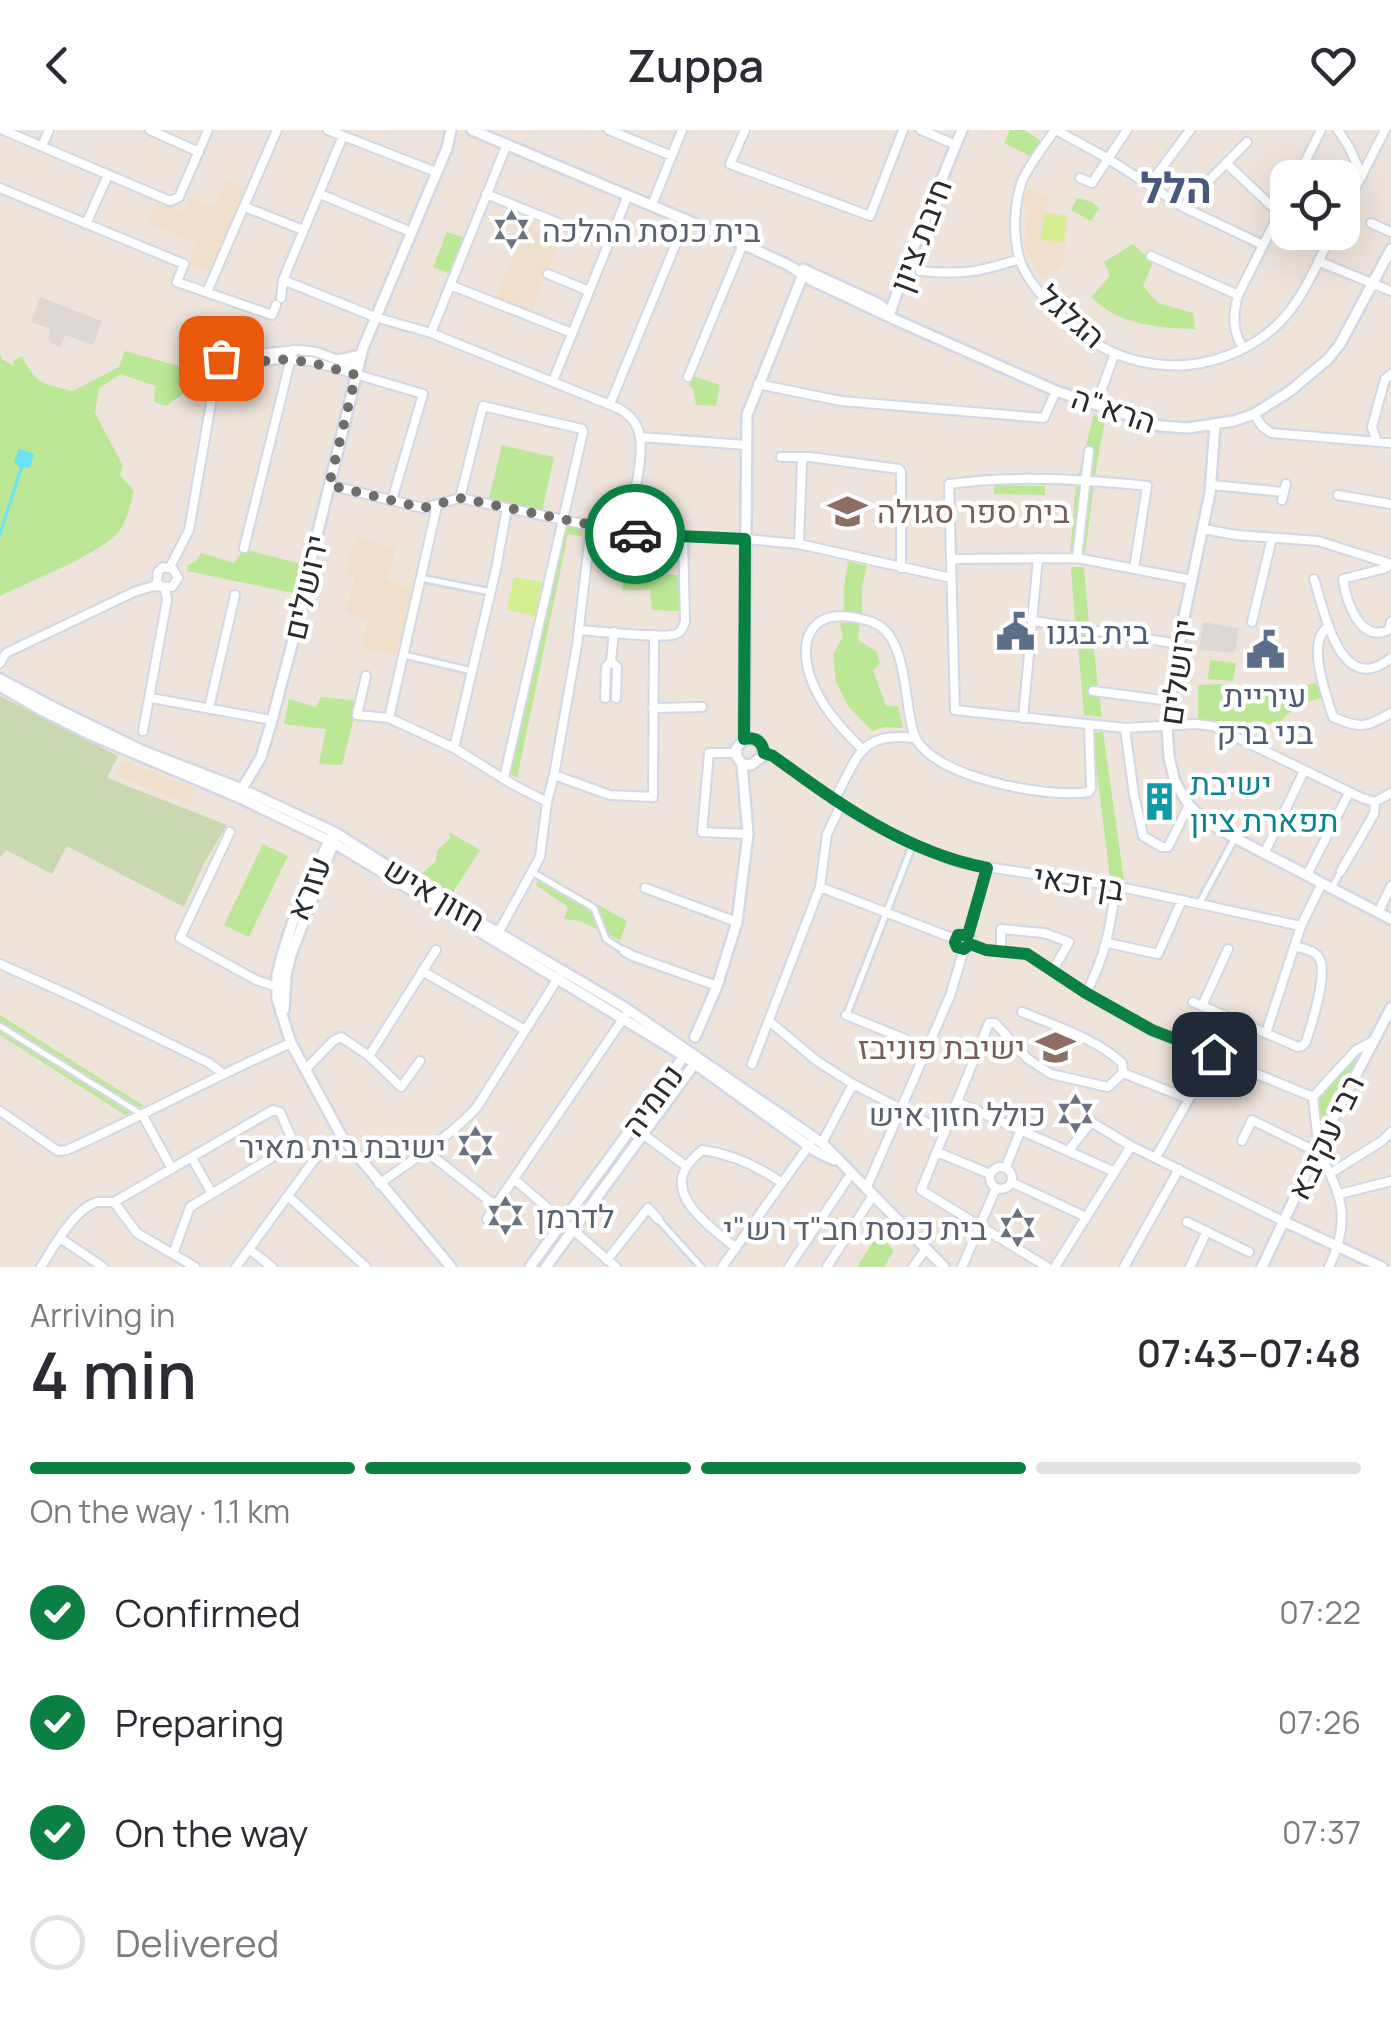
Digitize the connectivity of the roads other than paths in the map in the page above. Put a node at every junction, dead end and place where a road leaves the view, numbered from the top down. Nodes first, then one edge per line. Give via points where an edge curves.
1 (3, 130) edge
2 (49, 130) edge
3 (150, 130) edge
4 (208, 130) edge
5 (277, 130) edge
6 (328, 130) edge
7 (454, 130) edge
8 (472, 130) edge
9 (610, 130) edge
10 (682, 130) edge
11 (745, 130) edge
12 (903, 130) edge
13 (921, 130) edge
14 (962, 130) edge
15 (1055, 130) edge
16 (1127, 130) edge
17 (1190, 130) edge
18 (1321, 130) edge
19 (1338, 130) edge
20 (1384, 130) edge
21 (343, 136) junction
22 (1247, 142) dead end
23 (506, 144) junction
24 (42, 146) junction
25 (951, 147) junction
26 (199, 152) junction
27 (672, 156) junction
28 (1107, 158) junction
29 (1306, 160) edge
30 (1226, 163) junction
31 (436, 172) junction
32 (108, 175) junction
33 (1362, 176) junction
34 (1080, 178) dead end
35 (1360, 180) edge
36 (1149, 185) junction
37 (0, 188) edge
38 (320, 194) junction
39 (486, 194) junction
40 (628, 194) junction
41 (652, 205) junction
42 (1270, 205) edge
43 (244, 207) junction
44 (1183, 207) junction
45 (686, 219) junction
46 (1371, 222) dead end
47 (86, 224) junction
48 (303, 230) junction
49 (1270, 231) edge
50 (410, 232) junction
51 (1391, 232) edge
52 (608, 244) junction
53 (743, 244) junction
54 (1263, 245) junction
55 (1391, 249) edge
56 (1323, 250) edge
57 (1151, 256) dead end
58 (1020, 259) junction
59 (1318, 260) junction
60 (920, 271) dead end
61 (548, 274) dead end
62 (804, 277) junction
63 (284, 280) junction
64 (1372, 283) junction
65 (450, 285) junction
66 (1391, 291) edge
67 (207, 292) junction
68 (589, 292) junction
69 (1238, 296) junction
70 (886, 311) junction
71 (375, 317) junction
72 (431, 332) junction
73 (572, 333) junction
74 (1243, 348) junction
75 (1115, 353) junction
76 (361, 354) junction
77 (292, 355) junction
78 (220, 357) junction
79 (339, 360) junction
80 (219, 371) junction
81 (357, 371) junction
82 (1391, 374) edge
83 (688, 378) dead end
84 (553, 380) junction
85 (758, 384) junction
86 (1056, 391) junction
87 (610, 404) junction
88 (1096, 405) junction
89 (1254, 414) junction
90 (1215, 425) junction
91 (640, 437) junction
92 (1377, 442) junction
93 (1391, 443) edge
94 (746, 445) junction
95 (1089, 451) dead end
96 (781, 456) dead end
97 (804, 458) junction
98 (1085, 480) junction
99 (329, 485) junction
100 (1211, 485) junction
101 (1284, 492) dead end
102 (1338, 495) dead end
103 (460, 498) junction
104 (392, 500) junction
105 (1391, 504) edge
106 (437, 506) junction
107 (506, 508) junction
108 (564, 520) junction
109 (591, 526) junction
110 (1202, 530) junction
111 (625, 533) junction
112 (682, 537) junction
113 (1272, 538) junction
114 (745, 539) junction
115 (799, 544) junction
116 (244, 548) dead end
117 (1038, 558) junction
118 (1078, 558) junction
119 (951, 559) junction
120 (1391, 564) edge
121 (170, 567) junction
122 (901, 568) junction
123 (1134, 569) junction
124 (936, 574) junction
125 (420, 578) junction
126 (951, 578) junction
127 (1314, 579) dead end
128 (1192, 580) junction
129 (163, 587) junction
130 (490, 592) junction
131 (235, 595) dead end
132 (1034, 621) junction
133 (1252, 622) dead end
134 (1391, 622) edge
135 (1330, 626) junction
136 (578, 630) junction
137 (614, 632) junction
138 (654, 635) junction
139 (1179, 644) junction
140 (402, 655) junction
141 (1391, 658) edge
142 (611, 661) junction
143 (0, 663) edge
144 (472, 670) junction
145 (366, 676) dead end
146 (0, 683) edge
147 (1093, 691) dead end
148 (150, 698) junction
149 (605, 698) dead end
150 (616, 698) dead end
151 (1170, 701) junction
152 (702, 707) dead end
153 (209, 708) junction
154 (654, 708) junction
155 (1391, 713) edge
156 (388, 718) junction
157 (1022, 718) junction
158 (272, 720) junction
159 (1089, 725) junction
160 (1167, 727) junction
161 (1125, 728) junction
162 (144, 731) dead end
163 (914, 738) junction
164 (744, 739) junction
165 (454, 748) junction
166 (862, 750) junction
167 (736, 753) junction
168 (764, 753) junction
169 (742, 764) junction
170 (1304, 771) junction
171 (554, 775) junction
172 (504, 778) junction
173 (240, 793) junction
174 (1349, 793) junction
175 (1391, 793) edge
176 (547, 802) junction
177 (1375, 802) junction
178 (838, 803) junction
179 (1190, 806) junction
180 (230, 832) dead end
181 (748, 834) junction
182 (1235, 838) junction
183 (333, 839) junction
184 (913, 844) junction
185 (1264, 854) junction
186 (987, 868) junction
187 (1341, 871) joint
188 (532, 872) junction
189 (1308, 875) junction
190 (1327, 885) junction
191 (1116, 886) junction
192 (1391, 886) edge
193 (645, 888) dead end
194 (820, 888) junction
195 (1182, 900) junction
196 (1199, 904) junction
197 (886, 912) junction
198 (1378, 913) junction
199 (1391, 919) edge
200 (737, 922) junction
201 (1301, 926) junction
202 (497, 936) junction
203 (967, 943) junction
204 (1108, 943) junction
205 (1294, 946) junction
206 (1228, 949) dead end
207 (436, 950) dead end
208 (624, 951) joint
209 (1001, 952) junction
210 (0, 964) edge
211 (1053, 970) junction
212 (422, 971) junction
213 (560, 975) junction
214 (717, 986) junction
215 (277, 987) junction
216 (1086, 993) junction
217 (1391, 1008) edge
218 (1022, 1012) dead end
219 (626, 1014) junction
220 (846, 1015) joint
221 (769, 1020) junction
222 (284, 1023) junction
223 (0, 1026) edge
224 (525, 1030) junction
225 (1266, 1033) junction
226 (695, 1037) dead end
227 (1373, 1040) junction
228 (291, 1043) junction
229 (928, 1048) junction
230 (1214, 1054) junction
231 (369, 1056) junction
232 (690, 1057) junction
233 (420, 1061) dead end
234 (752, 1064) dead end
235 (305, 1070) junction
236 (1122, 1072) junction
237 (222, 1073) junction
238 (853, 1084) junction
239 (1313, 1097) junction
240 (1190, 1098) junction
241 (957, 1102) junction
242 (901, 1109) junction
243 (0, 1111) edge
244 (143, 1116) junction
245 (1021, 1129) junction
246 (945, 1132) junction
247 (1391, 1132) edge
248 (644, 1135) junction
249 (342, 1137) junction
250 (1322, 1140) junction
251 (1242, 1141) dead end
252 (815, 1142) junction
253 (294, 1144) junction
254 (1131, 1146) junction
255 (1069, 1150) junction
256 (426, 1151) junction
257 (937, 1152) junction
258 (1317, 1152) junction
259 (1156, 1157) junction
260 (192, 1158) junction
261 (314, 1160) junction
262 (686, 1166) junction
263 (1006, 1167) junction
264 (172, 1169) junction
265 (1179, 1169) junction
266 (1115, 1172) junction
267 (1331, 1173) junction
268 (851, 1174) junction
269 (990, 1174) junction
270 (514, 1179) junction
271 (1391, 1181) edge
272 (1011, 1182) junction
273 (782, 1183) junction
274 (379, 1184) junction
275 (996, 1188) junction
276 (211, 1192) junction
277 (869, 1193) junction
278 (1340, 1194) junction
279 (288, 1196) junction
280 (114, 1202) junction
281 (498, 1202) junction
282 (488, 1218) dead end
283 (1086, 1218) junction
284 (658, 1219) joint
285 (565, 1221) junction
286 (1283, 1221) junction
287 (1187, 1222) dead end
288 (980, 1226) junction
289 (575, 1230) junction
290 (1207, 1231) junction
291 (60, 1238) junction
292 (736, 1248) junction
293 (1338, 1248) junction
294 (249, 1249) junction
295 (925, 1250) junction
296 (1249, 1252) dead end
297 (173, 1254) junction
298 (608, 1260) junction
299 (446, 1264) edge
300 (237, 1266) edge
301 (41, 1267) edge
302 (102, 1267) edge
303 (195, 1267) edge
304 (272, 1267) edge
305 (366, 1267) edge
306 (530, 1267) edge
307 (546, 1267) edge
308 (616, 1267) edge
309 (701, 1267) edge
310 (722, 1267) edge
311 (789, 1267) edge
312 (827, 1267) edge
313 (913, 1267) edge
314 (944, 1267) edge
315 (962, 1267) edge
316 (1051, 1267) edge
317 (1124, 1267) edge
318 (1190, 1267) edge
319 (1262, 1267) edge
320 (1329, 1267) edge
321 (1382, 1267) edge

1 - 24 street
2 - 24 street
3 - 26 street
4 - 26 street
5 - 43 street
6 - 21 street
7 - 31 street, ירושלים
8 - 23 street, הרא"ה
9 - 27 street
10 - 27 street
11 - 12 street via 730,164 870,216
13 - 25 street
14 - 25 street, חיבת ציון
15 - 28 street
15 - 58 street, הגלגל via 1021,184
16 - 28 street
17 - 36 street
18 - 29 street
19 - 33 street
20 - 33 street
21 - 31 street
21 - 38 street
22 - 30 street
23 - 39 street
23 - 40 street, הרא"ה
24 - 32 street
25 - 70 street, חיבת ציון
26 - 32 street via 172,201
27 - 41 street
28 - 34 street via 1092,182
28 - 36 street
30 - 42 street
30 - 44 street
31 - 50 street, ירושלים
32 - 47 street
33 - 35 street
36 - 44 street
37 - 47 street
38 - 48 street
38 - 50 street
39 - 52 street
39 - 65 street
40 - 41 street, הרא"ה
40 - 52 street
41 - 45 street, הרא"ה
43 - 48 street
43 - 67 street
44 - 54 street
45 - 53 street, הרא"ה
45 - 87 street
46 - 51 street
47 - 67 street via 184,264 177,282
48 - 63 street
49 - 54 street
50 - 71 street, ירושלים
52 - 68 street
53 - 62 street, הרא"ה
53 - 83 street
54 - 69 street
55 - 64 street, הרא"ה
56 - 59 street, הגלגל
57 - 69 street
58 - 60 street via 976,272
58 - 75 street, הגלגל via 1052,306
59 - 64 street
59 - 74 street, הגלגל via 1278,325
61 - 68 street
62 - 70 street, הרא"ה
62 - 85 street
63 - 67 street via 272,316
63 - 71 street
64 - 66 street
64 - 89 street, הרא"ה via 1328,359
65 - 72 street
65 - 73 street
68 - 73 street
69 - 74 street via 1234,325
70 - 86 street, הרא"ה
71 - 72 street
71 - 76 street, ירושלים
72 - 84 street
73 - 84 street
74 - 75 street, הגלגל via 1179,366
75 - 88 street
76 - 79 street
76 - 81 street, ירושלים
77 - 78 street
77 - 79 street via 316,352
77 - 80 street
77 - 81 street
77 - 116 street
78 - 80 street
78 - 80 street via 202,360 205,372
79 - 81 street
80 - 121 street via 189,530
81 - 99 street, ירושלים
81 - 104 street via 423,394
82 - 92 street via 1372,427
84 - 87 street
85 - 86 street via 841,401 1044,418
85 - 94 street
86 - 88 street, הרא"ה
87 - 91 street via 630,416
88 - 90 street, הרא"ה via 1160,426
89 - 90 street, הרא"ה
89 - 92 street via 1271,433
90 - 100 street, ירושלים
91 - 94 street
91 - 111 street
92 - 93 street
94 - 114 street
95 - 98 street
96 - 97 street
97 - 115 street
97 - 122 street via 899,469
98 - 118 street
98 - 119 street via 949,484
98 - 123 street via 1146,486
99 - 104 street
99 - 158 street, ירושלים
100 - 101 street
100 - 110 street, ירושלים
102 - 105 street
103 - 106 street
103 - 107 street
103 - 108 street via 483,406 584,432
104 - 106 street
106 - 125 street
107 - 108 street
107 - 130 street
108 - 109 street
108 - 172 street
109 - 111 street
109 - 136 street
110 - 113 street
110 - 128 street, ירושלים
111 - 112 street
112 - 114 street
112 - 138 street via 684,627
113 - 120 street via 1318,541
113 - 133 street
114 - 115 street
114 - 164 street
115 - 122 street
117 - 118 street
117 - 119 street
117 - 132 street
118 - 123 street
119 - 124 street
119 - 126 street
120 - 134 street via 1343,578 1362,626 1382,634
121 - 129 street via 158,572
121 - 129 street via 177,582
122 - 124 street
123 - 128 street
124 - 126 street
125 - 130 street
125 - 140 street
126 - 157 street via 955,710
127 - 135 street
128 - 139 street, ירושלים
129 - 143 street via 134,592 6,653
129 - 148 street via 167,600
130 - 144 street
131 - 153 street
132 - 139 street
132 - 157 street
135 - 141 street via 1355,667 1368,669
135 - 155 street via 1318,641 1333,716 1358,727
136 - 137 street
136 - 171 street
137 - 138 street
137 - 142 street
138 - 154 street
139 - 151 street, ירושלים
140 - 144 street
140 - 156 street
142 - 149 street
142 - 150 street via 617,666
144 - 165 street
145 - 156 street via 357,715
146 - 173 street, חזון איש
147 - 151 street
148 - 153 street
148 - 162 street
151 - 160 street, ירושלים
152 - 154 street
153 - 158 street
154 - 171 street via 653,797 610,795
156 - 165 street
157 - 159 street
158 - 173 street, ירושלים
159 - 161 street
159 - 163 street via 1091,788 1085,793 989,782 947,764
160 - 161 street
160 - 170 street via 1213,726
160 - 179 street, ירושלים via 1175,782
161 - 179 street via 1143,836 1168,847
163 - 166 street via 882,737
163 - 166 street via 889,634 869,620 830,616 817,622 807,644 808,671 820,700
164 - 167 street
164 - 168 street via 758,740
165 - 172 street
166 - 178 street
167 - 169 street
167 - 181 street via 708,753 702,832
168 - 169 street via 756,764
168 - 178 street, בן זכאי
169 - 181 street
170 - 174 street
170 - 185 street
171 - 176 street
172 - 176 street
173 - 183 street, חזון איש
174 - 177 street
174 - 189 street
175 - 177 street
176 - 188 street
177 - 187 street
178 - 184 street, בן זכאי
178 - 194 street
179 - 182 street, ירושלים
180 - 215 street via 180,938
181 - 200 street
182 - 185 street, ירושלים
182 - 196 street
183 - 202 street, חזון איש
183 - 215 street, עזרא via 292,924
183 - 222 street, עזרא via 290,956
184 - 186 street, בן זכאי
184 - 197 street
185 - 189 street, ירושלים
186 - 191 street, בן זכאי
186 - 203 street
187 - 190 street
188 - 202 street
188 - 208 street via 594,908 606,940
189 - 190 street, ירושלים
190 - 198 street, ירושלים
190 - 201 street
191 - 195 street, בן זכאי
191 - 204 street
192 - 198 street
193 - 200 street
194 - 197 street
194 - 221 street
195 - 196 street, בן זכאי
195 - 204 street via 1158,954
196 - 201 street, בן זכאי
197 - 203 street via 955,939 960,934
197 - 220 street
198 - 199 street, ירושלים
200 - 214 street
201 - 205 street
202 - 213 street, חזון איש
203 - 209 street
203 - 229 street
204 - 216 street
205 - 225 street
205 - 225 street via 1322,962 1306,1042 1298,1047
206 - 225 street via 1198,1004
207 - 212 street
208 - 214 street
209 - 211 street via 1027,954
209 - 211 street via 1001,930 1069,942
210 - 237 street
211 - 216 street
212 - 224 street
212 - 231 street
213 - 219 street, חזון איש
213 - 224 street
214 - 226 street
215 - 222 street, עזרא
216 - 230 street via 1152,1030
217 - 227 street, רבי עקיבא
218 - 236 street via 1111,1054 1122,1062
219 - 232 street, חזון איש
219 - 270 street
220 - 229 street
221 - 234 street
221 - 238 street
222 - 228 street, עזרא
223 - 244 street
224 - 256 street via 478,1107
227 - 239 street
227 - 250 street, רבי עקיבא
228 - 235 street, עזרא
228 - 237 street
229 - 242 street
230 - 239 street
230 - 240 street
231 - 233 street via 401,1087
231 - 235 street via 342,1037
232 - 248 street, נחמיה
232 - 252 street, חזון איש
232 - 285 street, נחמיה
235 - 249 street, עזרא
236 - 240 street
236 - 241 street via 1108,1087 1051,1074 990,1023
237 - 244 street
238 - 242 street
238 - 252 street
239 - 250 street
240 - 259 street
241 - 245 street
241 - 246 street
242 - 246 street
242 - 277 street
243 - 244 street via 58,1151
244 - 264 street
245 - 255 street
245 - 263 street
246 - 257 street
247 - 267 street
248 - 262 street
248 - 289 street, נחמיה
249 - 261 street
249 - 274 street, עזרא
250 - 258 street, רבי עקיבא
251 - 258 street via 1252,1120
252 - 268 street, חזון איש
252 - 273 street
253 - 260 street via 273,1110
253 - 261 street
253 - 276 street
254 - 255 street via 1092,1122
254 - 259 street
254 - 266 street
255 - 266 street
256 - 274 street
256 - 281 street
257 - 269 street
257 - 288 street via 921,1190
258 - 267 street
258 - 286 street, רבי עקיבא
259 - 265 street
260 - 264 street
260 - 276 street
261 - 279 street
262 - 273 street via 702,1150 760,1168
262 - 292 street via 681,1186 692,1210
263 - 269 street
263 - 272 street
264 - 280 street
265 - 286 street
265 - 317 street
266 - 283 street
267 - 278 street
268 - 277 street, חזון איש
268 - 311 street
269 - 275 street
270 - 281 street
270 - 285 street
271 - 278 street
272 - 275 street
272 - 283 street
273 - 292 street
274 - 299 street, עזרא
275 - 288 street
276 - 297 street via 190,1206
277 - 295 street, חזון איש
277 - 312 street
278 - 293 street
279 - 294 street
279 - 305 street
280 - 291 street via 88,1208
280 - 297 street via 137,1233
281 - 282 street
283 - 316 street
284 - 298 street via 648,1208
284 - 309 street
285 - 289 street
285 - 306 street, נחמיה
286 - 293 street
286 - 319 street, רבי עקיבא
287 - 290 street
288 - 315 street
288 - 316 street
289 - 298 street
289 - 307 street, נחמיה
290 - 296 street
290 - 318 street
291 - 301 street
291 - 302 street
292 - 310 street
293 - 320 street
293 - 321 street
294 - 300 street
294 - 304 street
295 - 313 street
295 - 314 street, חזון איש
297 - 303 street
298 - 308 street

